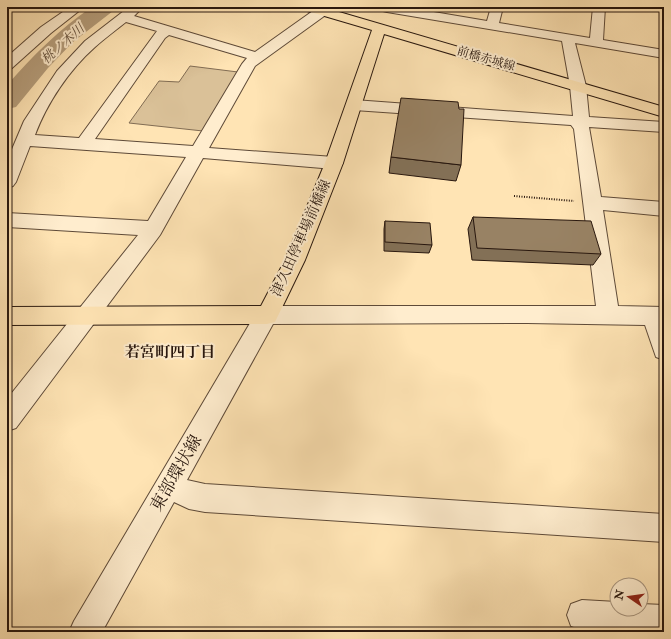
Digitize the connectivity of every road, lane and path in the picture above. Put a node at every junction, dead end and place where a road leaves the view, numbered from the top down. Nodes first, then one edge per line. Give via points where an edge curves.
1 (78, 7) edge
2 (137, 7) edge
3 (387, 7) edge
4 (463, 7) edge
5 (497, 7) edge
6 (595, 8) edge
7 (315, 9) edge
8 (124, 17) junction
9 (457, 19) junction
10 (492, 25) junction
11 (379, 28) junction
12 (167, 30) junction
13 (569, 38) junction
14 (596, 43) junction
15 (664, 54) edge
16 (257, 57) junction
17 (7, 65) edge
18 (578, 86) junction
19 (354, 105) junction
20 (664, 112) edge
21 (577, 122) junction
22 (664, 127) edge
23 (24, 141) junction
24 (84, 144) junction
25 (200, 152) junction
26 (334, 164) junction
27 (7, 182) edge
28 (514, 196) dead end
29 (593, 202) junction
30 (664, 209) edge
31 (7, 220) edge
32 (154, 230) junction
33 (267, 315) junction
34 (608, 315) junction
35 (7, 316) edge
36 (86, 316) junction
37 (658, 316) edge
38 (664, 350) edge
39 (9, 414) edge
40 (169, 485) junction
41 (664, 528) edge
42 (582, 615) dead end
43 (664, 621) edge
44 (85, 632) edge

1 - 17 street via 46,30
2 - 8 street
3 - 9 street
3 - 11 street
4 - 9 street
5 - 10 street
6 - 14 street
7 - 11 main road, 前橋赤城線
7 - 16 street
8 - 12 street
8 - 23 street via 90,44 68,66 36,114
9 - 10 street
10 - 13 street
11 - 18 main road, 前橋赤城線
11 - 19 main road, 津久田停車場前橋線
12 - 16 street
12 - 24 street via 160,35
13 - 14 street
13 - 18 street
14 - 15 street
16 - 25 street via 249,64
18 - 20 main road, 前橋赤城線
18 - 21 street via 581,117
19 - 21 street
19 - 26 main road, 津久田停車場前橋線
21 - 22 street
21 - 29 street via 582,129
23 - 24 street
23 - 27 street
24 - 25 street
25 - 26 street
25 - 32 street
26 - 33 main road, 津久田停車場前橋線 via 295,260
28 - 29 path
29 - 30 street
29 - 34 street
31 - 32 street
32 - 36 street
33 - 34 street
33 - 36 main road, 津久田停車場前橋線
33 - 40 street, 東部環状線
34 - 37 street
35 - 36 main road, 津久田停車場前橋線
36 - 39 street
37 - 38 street
40 - 41 street via 189,495 205,498
40 - 44 street, 東部環状線
42 - 43 street

